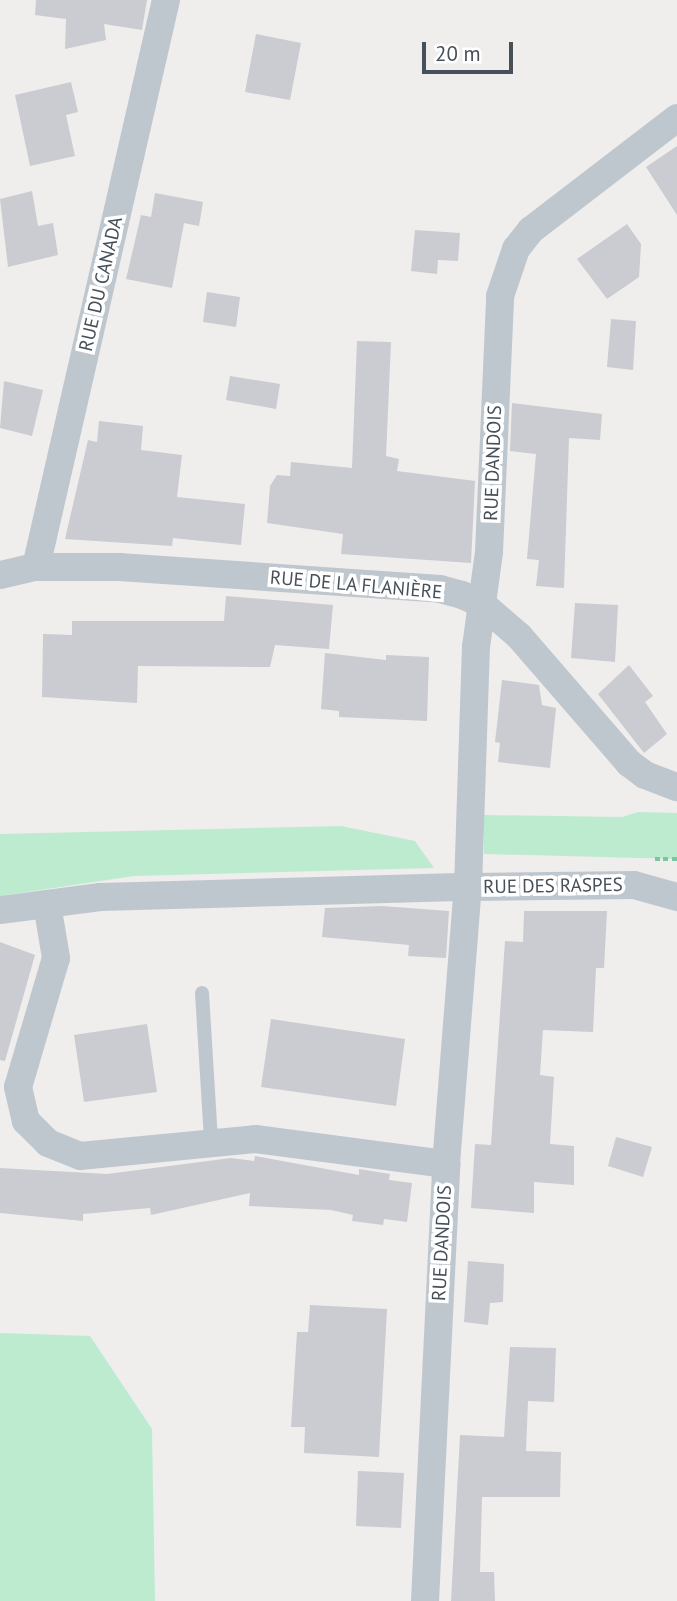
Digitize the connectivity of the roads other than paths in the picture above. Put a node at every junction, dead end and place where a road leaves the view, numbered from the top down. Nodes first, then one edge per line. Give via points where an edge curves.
1 (166, 0) edge
2 (677, 118) edge
3 (36, 567) junction
4 (0, 575) edge
5 (482, 604) junction
6 (677, 787) edge
7 (468, 887) junction
8 (677, 897) edge
9 (47, 904) junction
10 (0, 910) edge
11 (202, 993) dead end
12 (211, 1139) junction
13 (446, 1164) junction
14 (425, 1601) edge

1 - 3 street, RUE DU CANADA
2 - 5 street, RUE DANDOIS via 531,230 505,274
3 - 4 street, RUE DE LA FLANIÈRE
3 - 5 street, RUE DE LA FLANIÈRE via 119,567 440,589
5 - 6 street, RUE DE LA FLANIÈRE via 519,636 629,763 645,775
5 - 7 street, RUE DANDOIS
7 - 8 street, RUE DES RASPES via 634,884
7 - 9 street via 100,897
7 - 13 street, RUE DANDOIS
9 - 10 street
9 - 12 street via 56,958 43,1011 23,1058 18,1087 26,1121 48,1143 80,1156
11 - 12 lane
12 - 13 street via 255,1139
13 - 14 street, RUE DANDOIS

